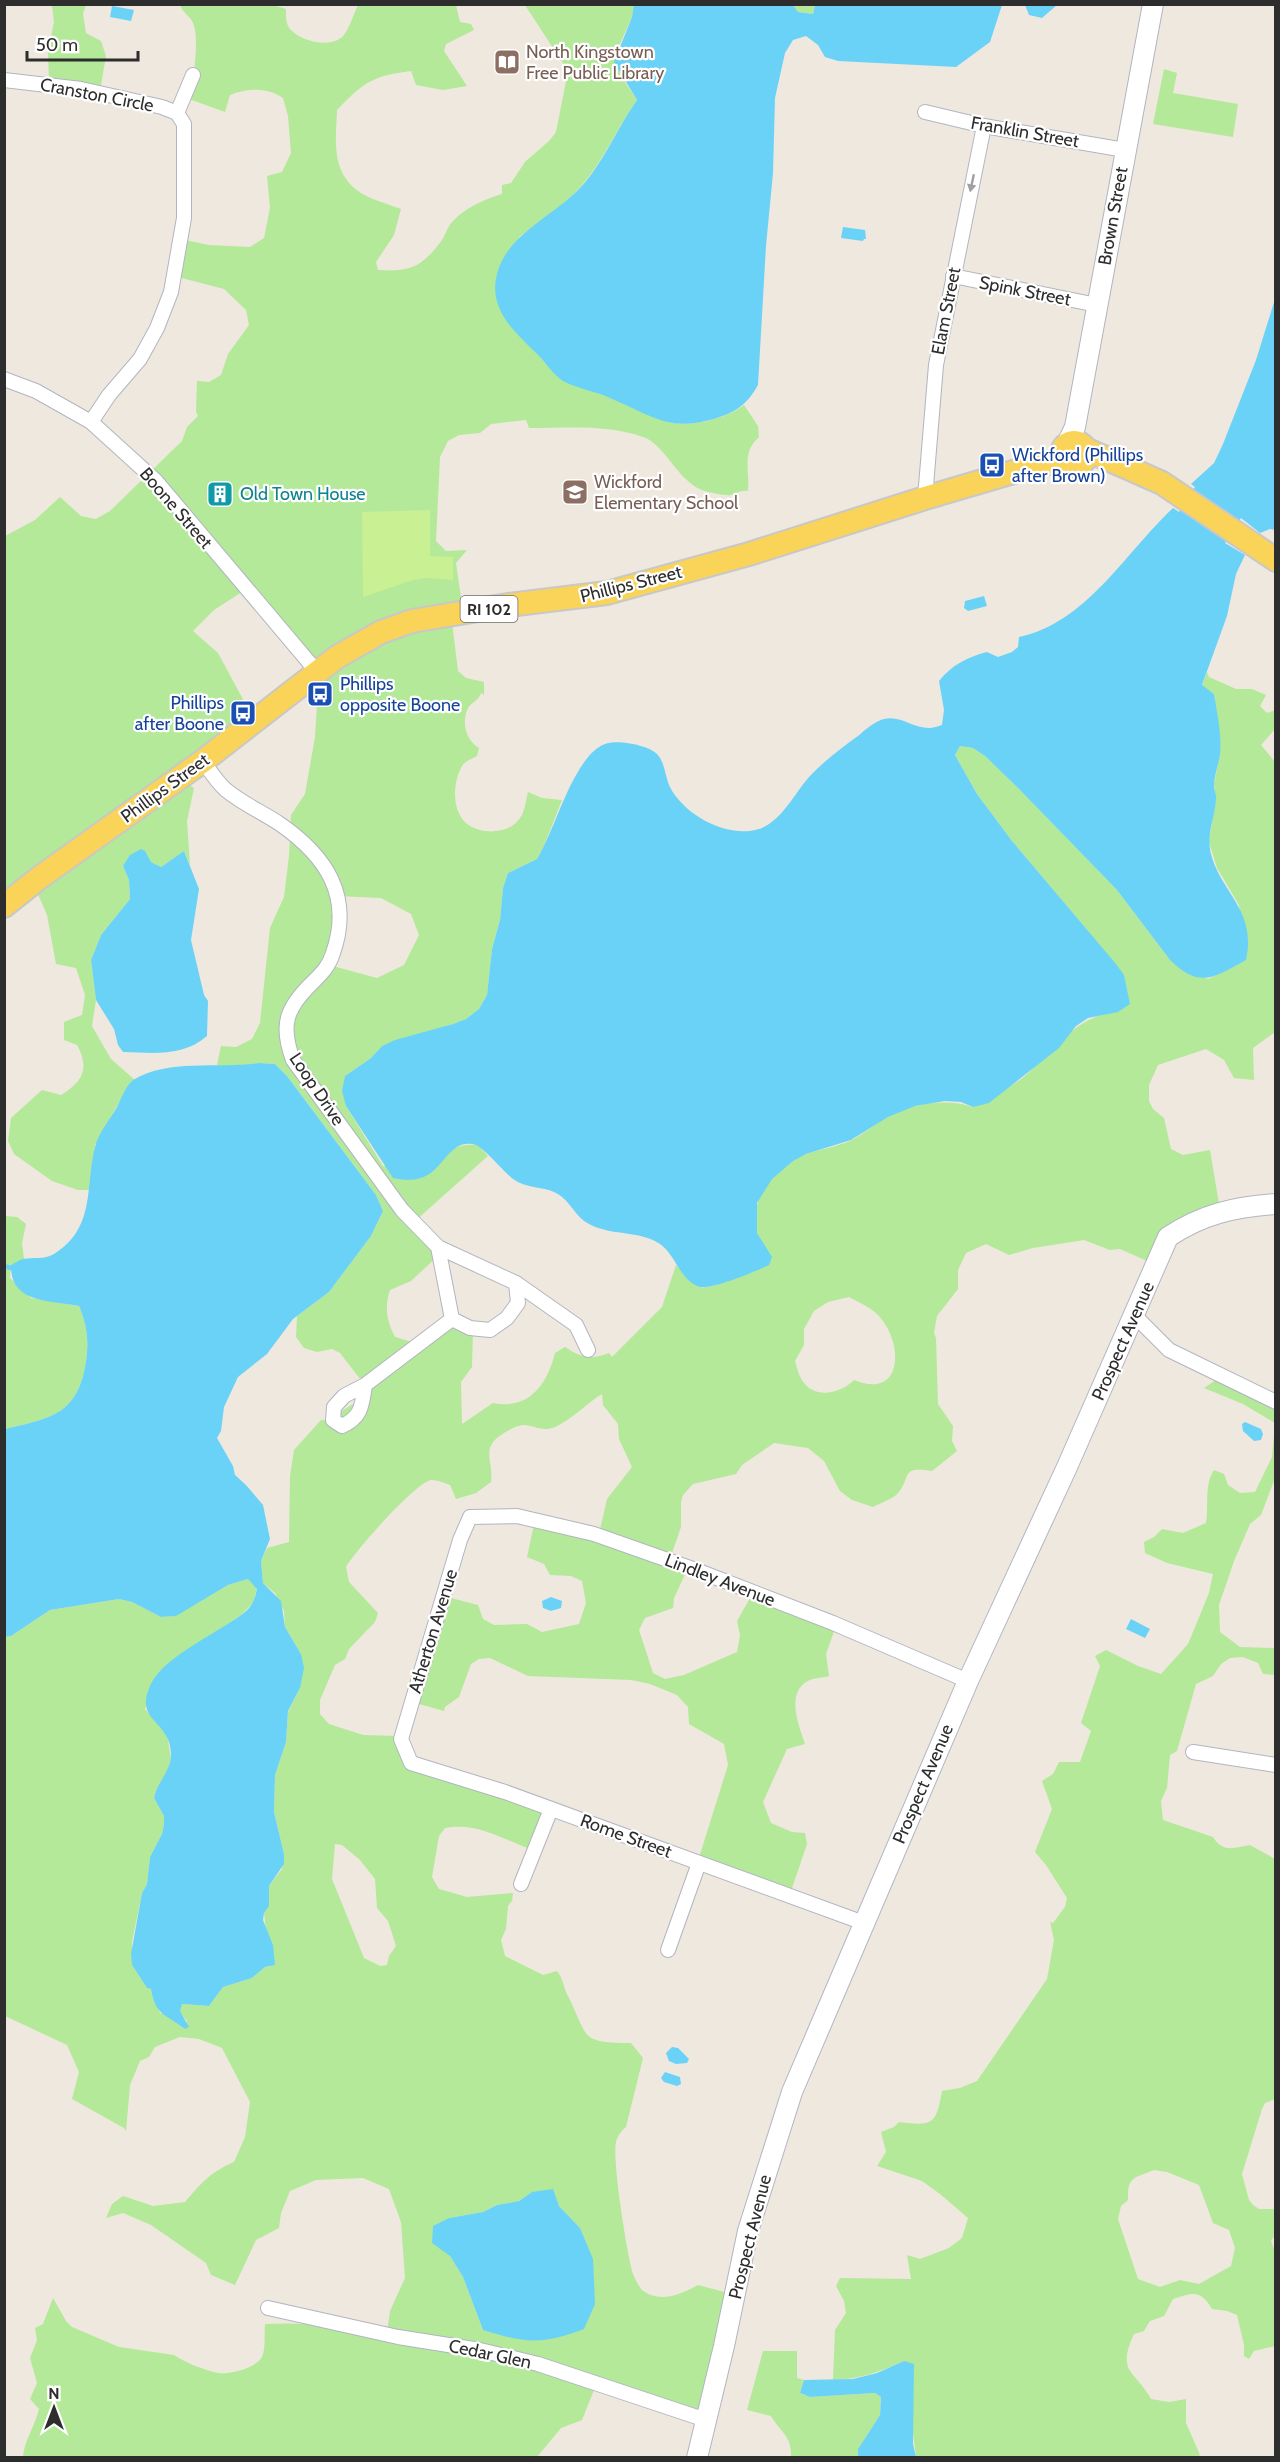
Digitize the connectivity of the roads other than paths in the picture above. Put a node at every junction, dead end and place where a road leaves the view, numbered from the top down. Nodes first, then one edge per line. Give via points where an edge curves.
1 (1153, 4) edge
2 (193, 75) dead end
3 (4, 80) edge
4 (925, 112) dead end
5 (177, 113) junction
6 (984, 126) junction
7 (1125, 150) junction
8 (953, 276) junction
9 (1097, 305) junction
10 (4, 379) edge
11 (91, 422) junction
12 (1074, 451) junction
13 (925, 498) junction
14 (1275, 560) edge
15 (318, 673) junction
16 (203, 761) junction
17 (4, 906) edge
18 (1275, 1204) edge
19 (438, 1247) junction
20 (516, 1283) junction
21 (1134, 1315) junction
22 (452, 1319) junction
23 (588, 1350) dead end
24 (365, 1385) dead end
25 (1275, 1402) edge
26 (467, 1523) joint
27 (968, 1681) junction
28 (401, 1739) joint
29 (1193, 1752) dead end
30 (1275, 1765) edge
31 (551, 1809) junction
32 (699, 1863) junction
33 (521, 1884) dead end
34 (864, 1923) junction
35 (668, 1950) dead end
36 (268, 2308) dead end
37 (706, 2420) junction
38 (697, 2457) edge

1 - 7 street, Brown Street
2 - 5 street
3 - 5 street, Cranston Circle via 81,89 162,106
4 - 6 street, Franklin Street
5 - 11 street, Cranston Circle via 185,133 184,218 171,292 140,359
6 - 7 street, Franklin Street
6 -> 8 street, Elam Street
7 - 9 street, Brown Street
8 - 9 street, Spink Street
8 - 13 street, Elam Street via 936,365
9 - 12 street, Brown Street
10 - 11 street, Boone Street via 36,391
11 - 15 street, Boone Street via 156,481
12 - 13 main road, Phillips Street / RI 102
12 - 14 main road via 1126,465 1162,483
13 - 15 main road, Phillips Street / RI 102 via 749,554 607,593 412,621 381,632 337,657
15 - 16 main road, Phillips Street / RI 102
16 - 17 main road, Phillips Street / RI 102
16 - 19 street, Loop Drive via 224,788 308,845 335,882 339,904 337,941 329,966 291,1009 286,1040 293,1060 402,1210
18 - 21 street, Prospect Avenue via 1204,1217 1168,1237
19 - 20 street, Loop Drive
19 - 22 street
20 - 22 street via 518,1303 507,1318 490,1330 470,1329
20 - 23 street, Loop Drive via 576,1325
21 - 25 street via 1170,1350
21 - 27 street, Prospect Avenue
22 - 24 street
26 - 27 street, Lindley Avenue via 470,1517 517,1516 594,1534 796,1609
26 - 28 street, Atherton Avenue
27 - 34 street, Prospect Avenue
28 - 31 street, Rome Street via 411,1762
29 - 30 street
31 - 32 street, Rome Street
31 - 33 street
32 - 34 street, Rome Street
32 - 35 street
34 - 37 street, Prospect Avenue via 792,2092 748,2231
36 - 37 street, Cedar Glen via 387,2335 480,2349 538,2364
37 - 38 street, Prospect Avenue

